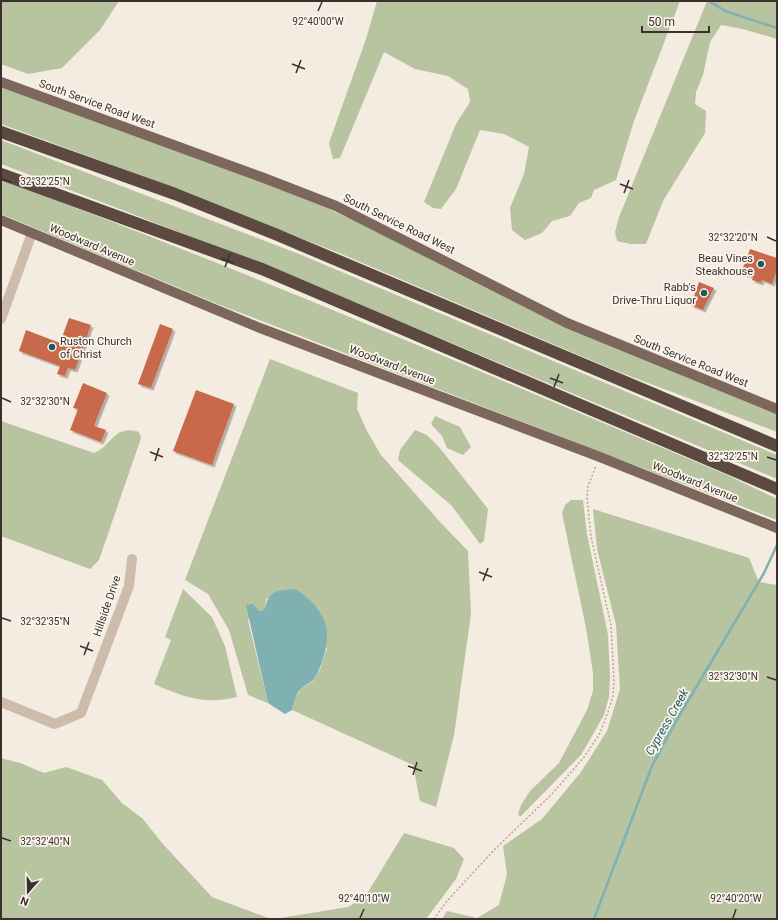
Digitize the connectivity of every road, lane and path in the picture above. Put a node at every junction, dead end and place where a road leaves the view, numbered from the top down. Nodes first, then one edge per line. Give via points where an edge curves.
1 (1, 82) edge
2 (1, 132) edge
3 (1, 174) edge
4 (1, 220) edge
5 (32, 233) junction
6 (1, 319) edge
7 (777, 409) edge
8 (777, 446) edge
9 (600, 457) junction
10 (777, 489) edge
11 (777, 528) edge
12 (132, 558) dead end
13 (1, 702) edge
14 (434, 919) edge

1 - 7 main road, South Service Road West via 336,206 567,323
2 - 8 highway via 175,194 275,234
3 - 10 highway via 262,269
4 - 5 main road, Woodward Avenue
5 - 6 street
5 - 9 main road, Woodward Avenue via 260,328
9 - 11 main road, Woodward Avenue
9 - 14 path via 588,486 587,498 591,537 611,625 614,680 608,712 599,735 584,757 552,794 495,849 447,901
12 - 13 street, Hillside Drive via 129,586 81,713 55,724

